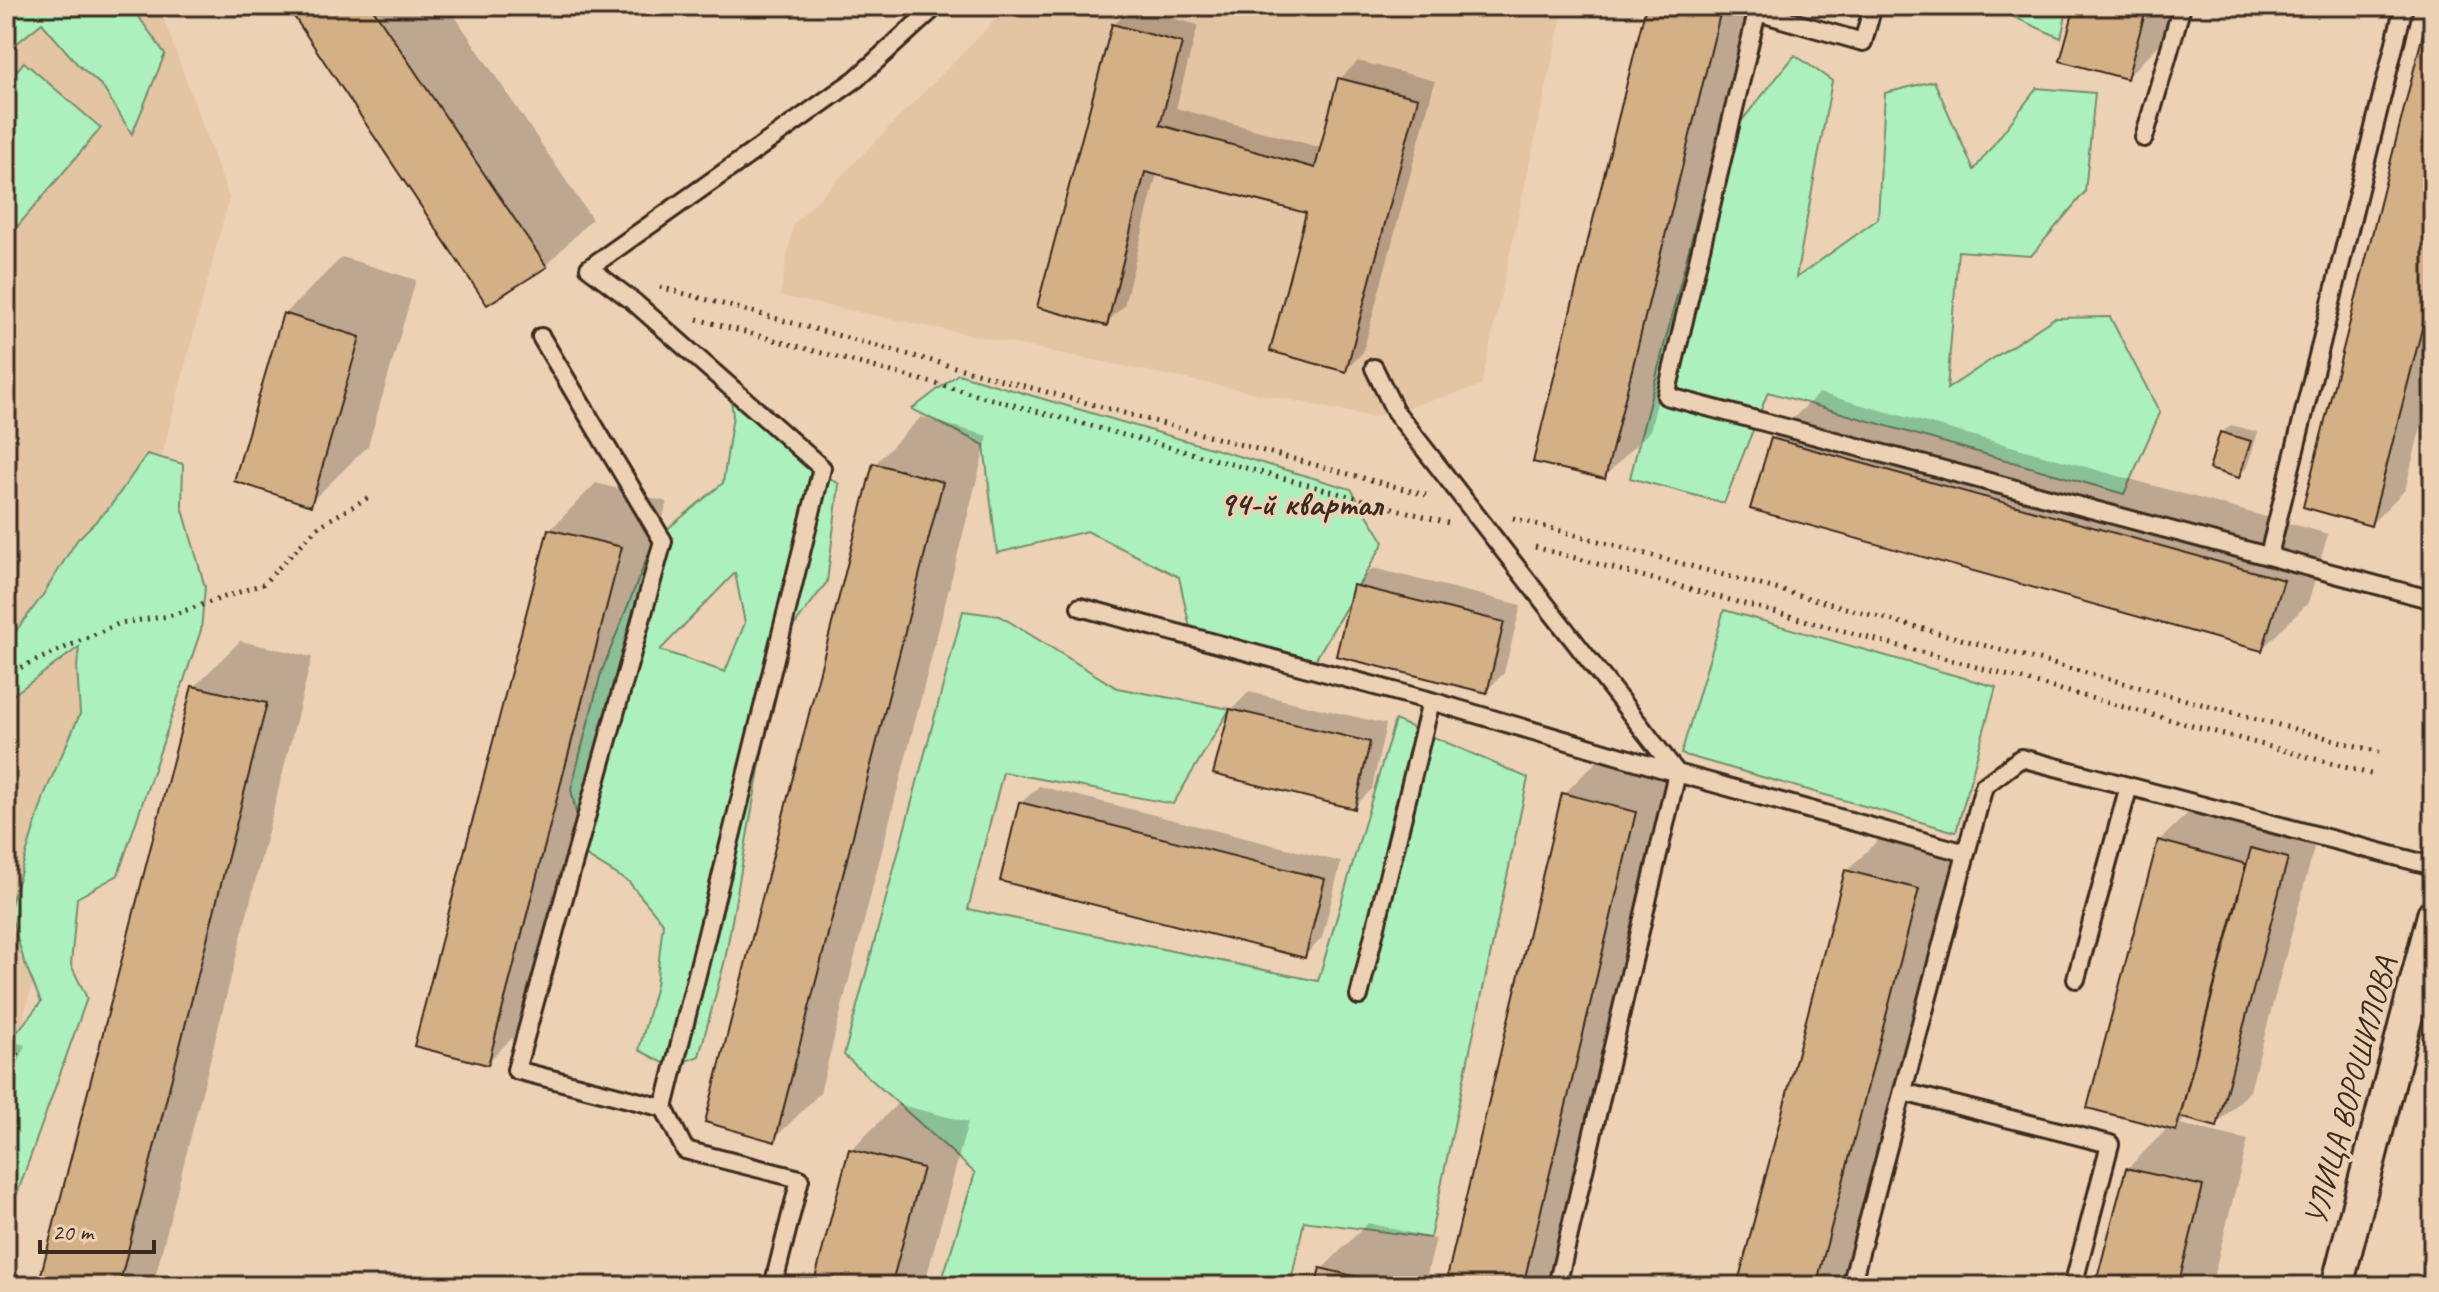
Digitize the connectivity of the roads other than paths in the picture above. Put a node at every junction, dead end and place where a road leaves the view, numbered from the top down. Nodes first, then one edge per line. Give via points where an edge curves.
1 (936, 6) edge
2 (1873, 6) edge
3 (2182, 6) edge
4 (2404, 6) edge
5 (2144, 138) dead end
6 (541, 337) dead end
7 (1374, 368) dead end
8 (2269, 555) junction
9 (2433, 600) edge
10 (1080, 607) dead end
11 (1431, 701) junction
12 (1677, 773) junction
13 (2129, 786) junction
14 (1966, 853) junction
15 (2433, 866) edge
16 (2433, 915) edge
17 (2076, 979) dead end
18 (1359, 996) dead end
19 (1903, 1092) junction
20 (664, 1108) junction
21 (773, 1286) edge
22 (1557, 1286) edge
23 (1851, 1286) edge
24 (2073, 1286) edge
25 (2337, 1286) edge

1 - 20 lane via 856,79 589,268 822,468
2 - 8 lane via 1863,42 1757,12 1666,396
3 - 5 lane
4 - 8 lane
6 - 20 lane via 663,541 516,1070
7 - 12 lane via 1395,411
8 - 9 lane
10 - 11 lane
11 - 12 lane
11 - 18 lane
12 - 14 lane
12 - 22 lane
13 - 14 lane via 2021,758 1984,786
13 - 15 lane
13 - 17 lane
14 - 19 lane
16 - 25 street, УЛИЦА ВОРОШИЛОВА
19 - 23 lane
19 - 24 lane via 2110,1144
20 - 21 lane via 685,1150 800,1179

